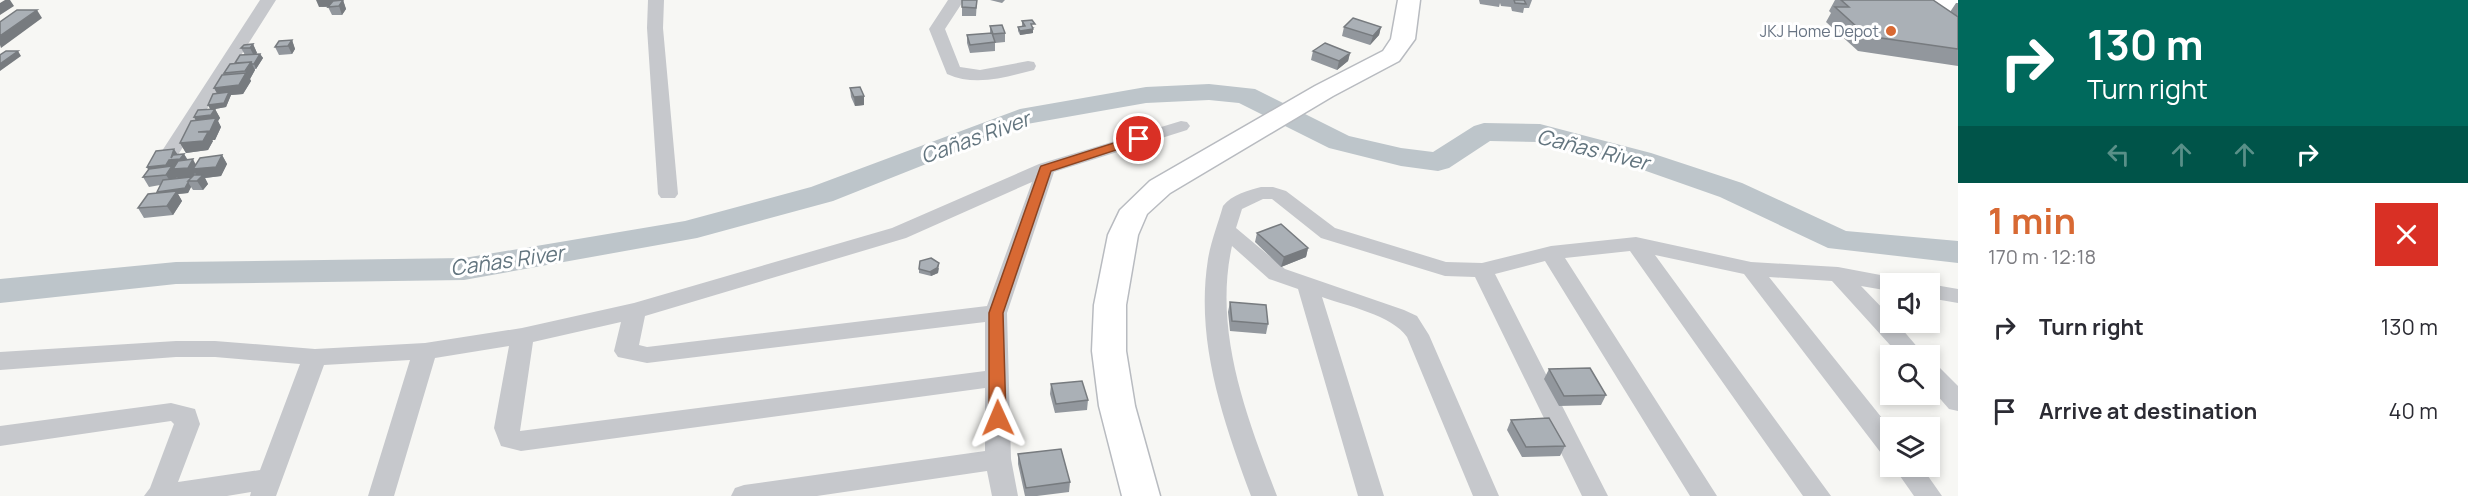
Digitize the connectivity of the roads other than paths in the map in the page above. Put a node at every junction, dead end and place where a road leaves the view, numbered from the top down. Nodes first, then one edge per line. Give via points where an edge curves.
1 (268, 0) edge
2 (656, 0) edge
3 (956, 0) edge
4 (1392, 0) edge
5 (1409, 0) edge
6 (1855, 0) edge
7 (1958, 5) edge
8 (1404, 25) junction
9 (1028, 66) dead end
10 (1181, 126) dead end
11 (169, 154) edge
12 (1046, 168) junction
13 (668, 194) dead end
14 (1227, 231) junction
15 (1636, 244) junction
16 (1551, 253) junction
17 (1751, 269) junction
18 (1482, 270) junction
19 (1838, 274) junction
20 (1880, 282) edge
21 (1307, 284) junction
22 (1940, 293) edge
23 (1956, 297) edge
24 (635, 311) junction
25 (996, 313) junction
26 (522, 336) junction
27 (1904, 345) edge
28 (424, 351) junction
29 (315, 357) junction
30 (0, 361) edge
31 (997, 378) junction
32 (1940, 383) edge
33 (1958, 402) edge
34 (1880, 433) edge
35 (0, 436) edge
36 (998, 459) junction
37 (1914, 477) edge
38 (266, 488) edge
39 (159, 496) edge
40 (381, 496) edge
41 (744, 496) edge
42 (1005, 496) edge
43 (1141, 496) edge
44 (1263, 496) edge
45 (1371, 496) edge
46 (1486, 496) edge
47 (1595, 496) edge
48 (1704, 496) edge
49 (1818, 496) edge
50 (1929, 496) edge

1 - 11 street
2 - 13 street
3 - 9 street via 937,29 953,70 984,75
4 - 8 street
5 - 8 street
6 - 7 main road
8 - 43 street via 1403,39 1391,56 1160,187 1134,210 1123,235 1110,305 1110,351 1117,406
10 - 12 street
12 - 24 street via 899,233
12 - 25 street
14 - 18 street via 1233,206 1262,192 1273,192 1328,233 1445,269
14 - 21 street via 1277,274
14 - 44 street via 1218,262 1216,339 1234,418
15 - 16 street
15 - 17 street
15 - 49 street
16 - 18 street
16 - 48 street
17 - 19 street
17 - 34 street
18 - 47 street
19 - 20 street
19 - 27 street
21 - 45 street
21 - 46 street via 1409,322 1418,334
22 - 23 street
24 - 25 street via 626,351 647,355
24 - 26 street
25 - 31 street
26 - 28 street
26 - 31 street via 507,429 510,439 521,441
28 - 29 street
28 - 40 street
29 - 30 street via 176,349
29 - 38 street
31 - 36 street
32 - 33 street
35 - 39 street via 171,412 181,414 186,416 187,424
36 - 41 street
36 - 42 street
37 - 50 street
38 - 39 street

